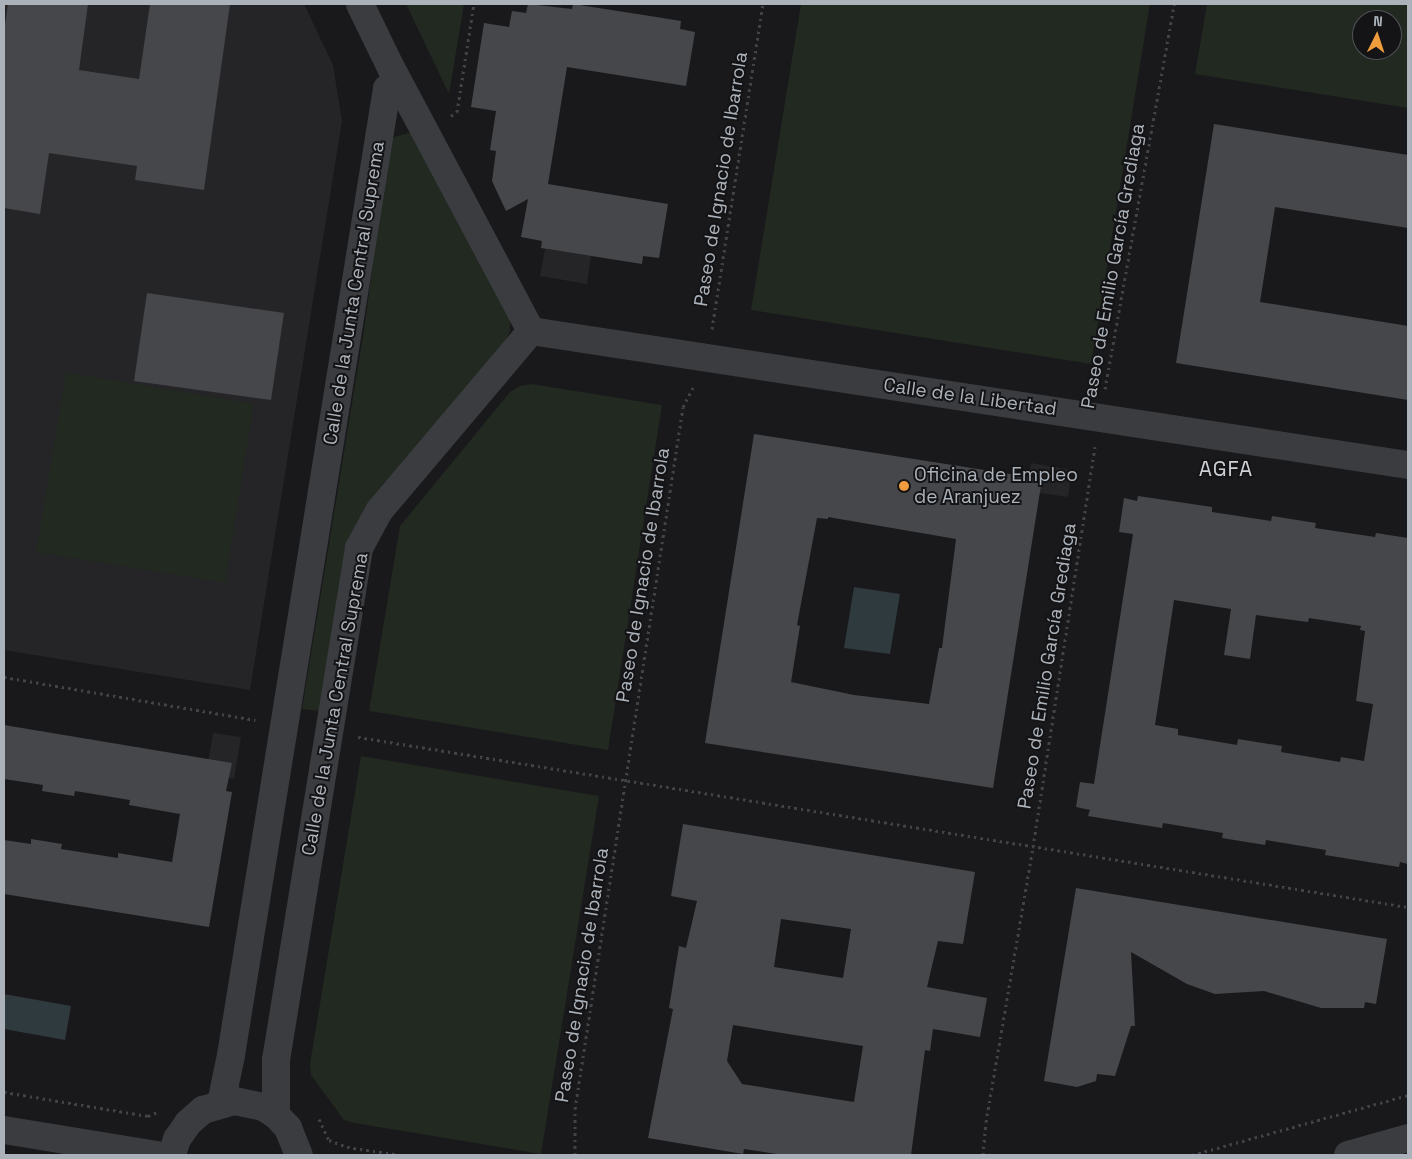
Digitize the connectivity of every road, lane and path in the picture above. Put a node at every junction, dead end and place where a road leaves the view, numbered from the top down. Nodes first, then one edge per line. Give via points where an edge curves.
1 (360, 4) edge
2 (474, 4) edge
3 (763, 4) edge
4 (1174, 4) edge
5 (399, 83) junction
6 (427, 131) junction
7 (531, 331) junction
8 (707, 360) junction
9 (1100, 416) junction
10 (1408, 465) edge
11 (4, 677) edge
12 (285, 725) junction
13 (330, 732) junction
14 (626, 781) junction
15 (1033, 847) junction
16 (1408, 907) edge
17 (1408, 1096) edge
18 (221, 1103) junction
19 (276, 1115) junction
20 (4, 1130) edge
21 (1408, 1138) edge
22 (79, 1149) edge
23 (157, 1155) edge
24 (172, 1155) edge
25 (299, 1155) edge
26 (574, 1155) edge
27 (983, 1155) edge
28 (1192, 1155) edge
29 (1348, 1155) edge

1 - 5 street
2 - 6 path via 457,112
3 - 8 path, Paseo de Ignacio de Ibarrola
4 - 9 path, Paseo de Emilio García Grediaga
5 - 6 street
5 - 12 street, Calle de la Junta Central Suprema via 387,89
6 - 7 street
7 - 8 street, Calle de la Libertad
7 - 13 street, Calle de la Junta Central Suprema via 379,511 359,548
8 - 9 street, Calle de la Libertad
8 - 14 path, Paseo de Ignacio de Ibarrola via 683,408
9 - 10 street, Calle de la Libertad
9 - 15 path, Paseo de Emilio García Grediaga
11 - 12 path
12 - 18 street, Calle de la Junta Central Suprema
13 - 14 path
13 - 19 street, Calle de la Junta Central Suprema via 276,1060
14 - 15 path
14 - 26 path, Paseo de Ignacio de Ibarrola via 575,1108
15 - 16 path
15 - 27 path, Paseo de Emilio García Grediaga
17 - 28 path
18 - 19 street via 250,1102
18 - 24 street via 203,1110 188,1123 177,1138
19 - 25 street via 288,1128
20 - 22 street
21 - 29 street
22 - 23 street

